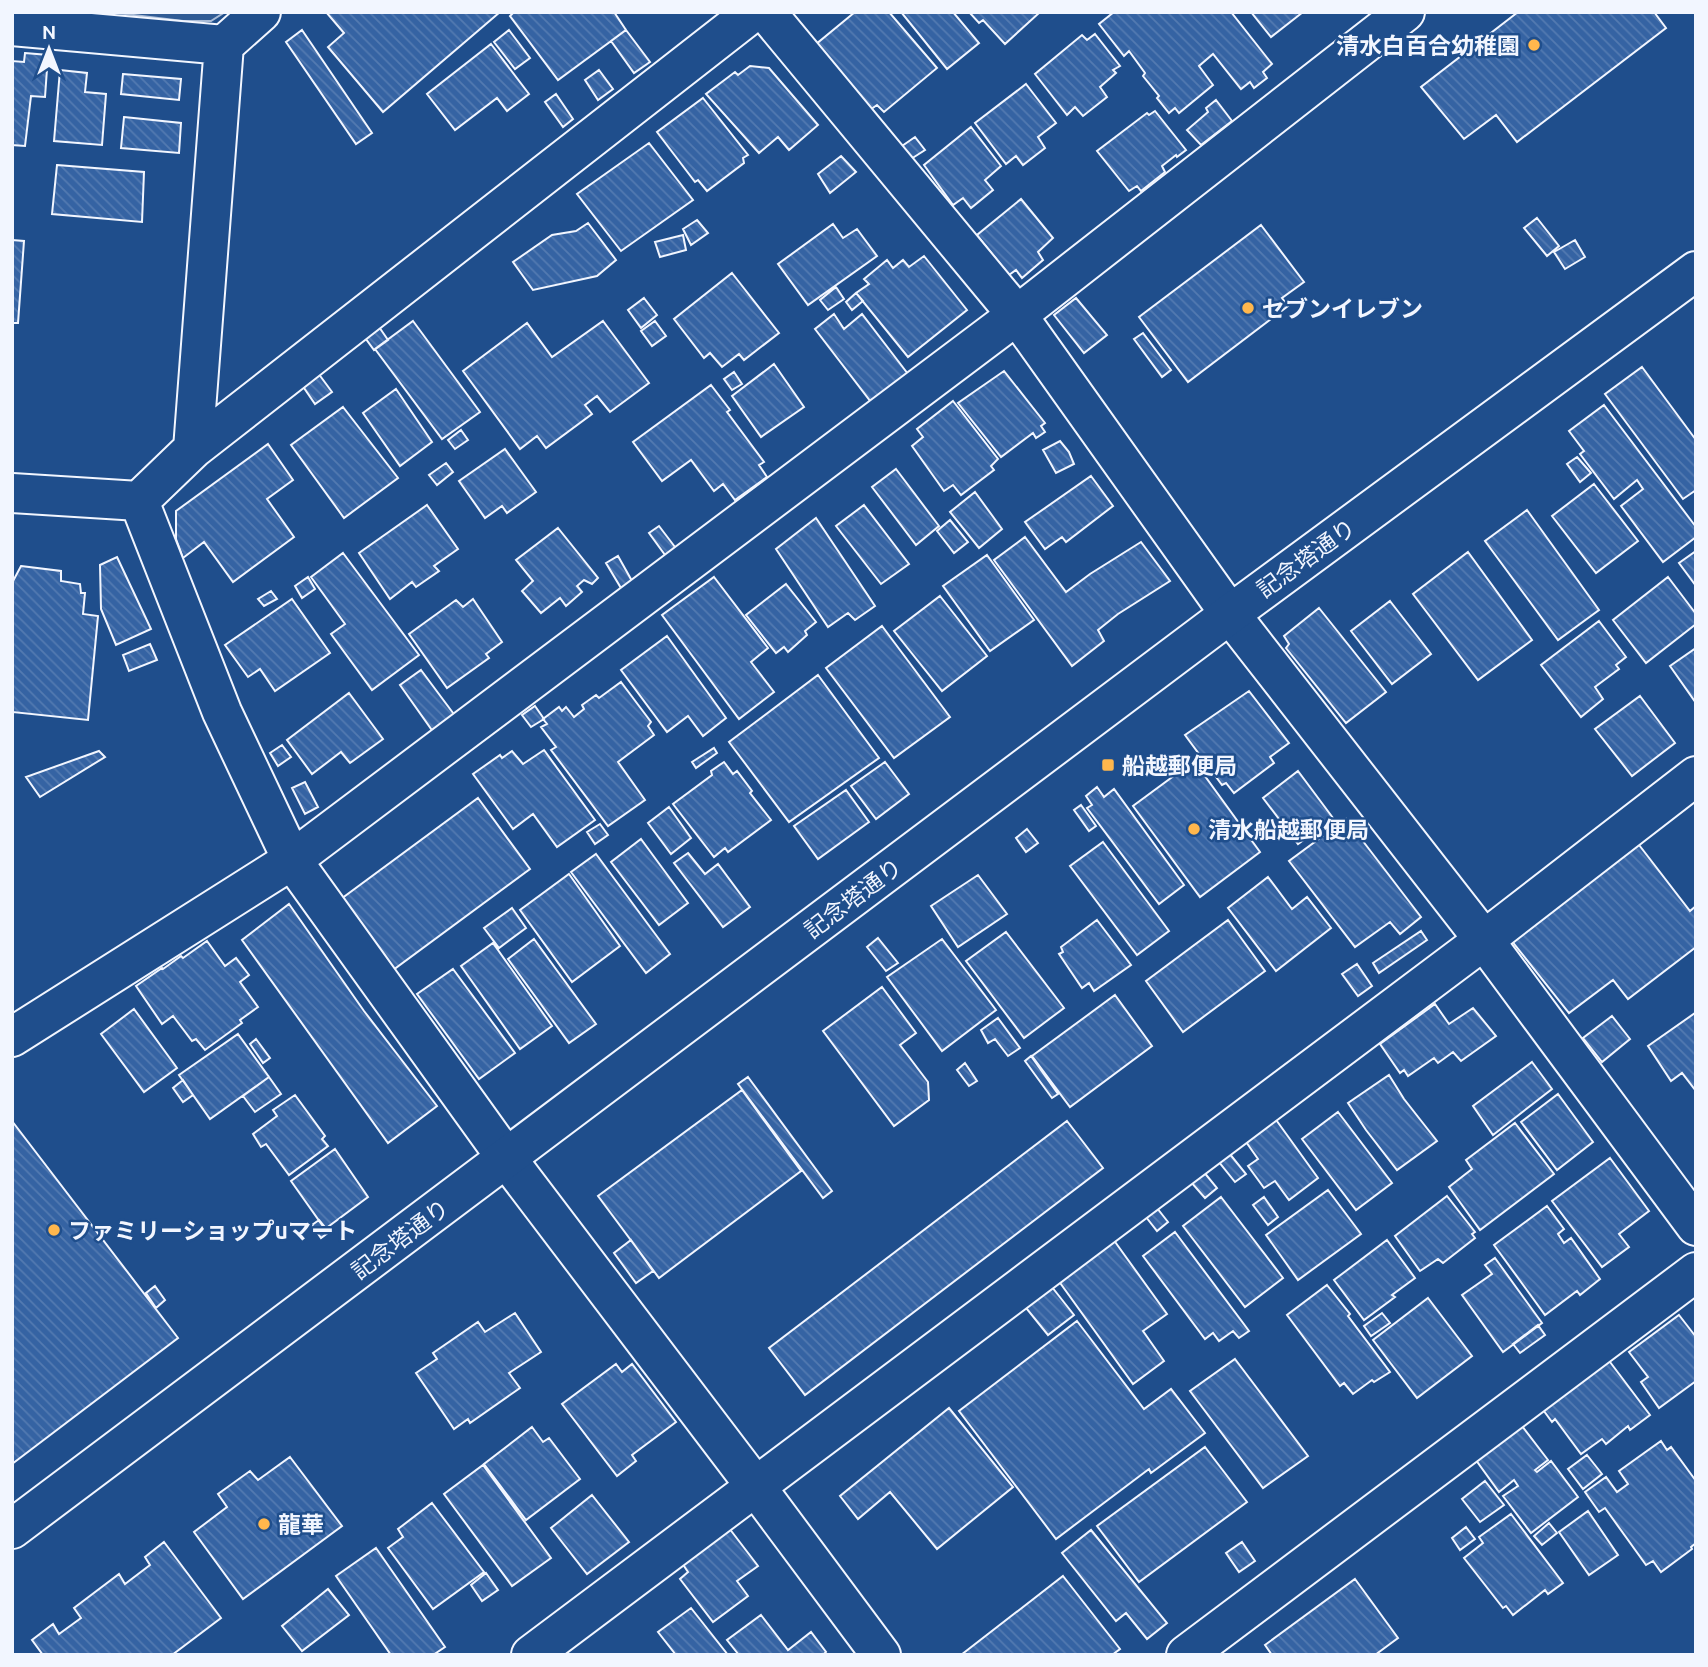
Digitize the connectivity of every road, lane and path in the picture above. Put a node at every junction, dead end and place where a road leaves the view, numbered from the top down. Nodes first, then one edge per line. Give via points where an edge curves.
1 (261, 12) edge
2 (753, 12) edge
3 (766, 12) edge
4 (1405, 12) edge
5 (12, 26) edge
6 (224, 45) junction
7 (1696, 271) edge
8 (1017, 315) junction
9 (193, 450) junction
10 (12, 493) edge
11 (139, 501) junction
12 (1230, 614) junction
13 (1696, 776) edge
14 (292, 860) junction
15 (1484, 940) junction
16 (12, 1037) edge
17 (507, 1159) junction
18 (1696, 1226) edge
19 (1696, 1272) edge
20 (756, 1487) junction
21 (12, 1529) edge
22 (531, 1655) edge
23 (881, 1655) edge
24 (1186, 1655) edge

1 - 6 street
2 - 9 street
3 - 8 street
4 - 8 street
5 - 6 street
6 - 9 street
7 - 12 street, 記念塔通り
8 - 12 street
8 - 14 street
9 - 11 street
10 - 11 street
11 - 14 street via 222,712
12 - 15 street
12 - 17 street, 記念塔通り
13 - 15 street
14 - 16 street
14 - 17 street
15 - 18 street
15 - 20 street
17 - 20 street
17 - 21 street, 記念塔通り
19 - 24 street
20 - 22 street
20 - 23 street

